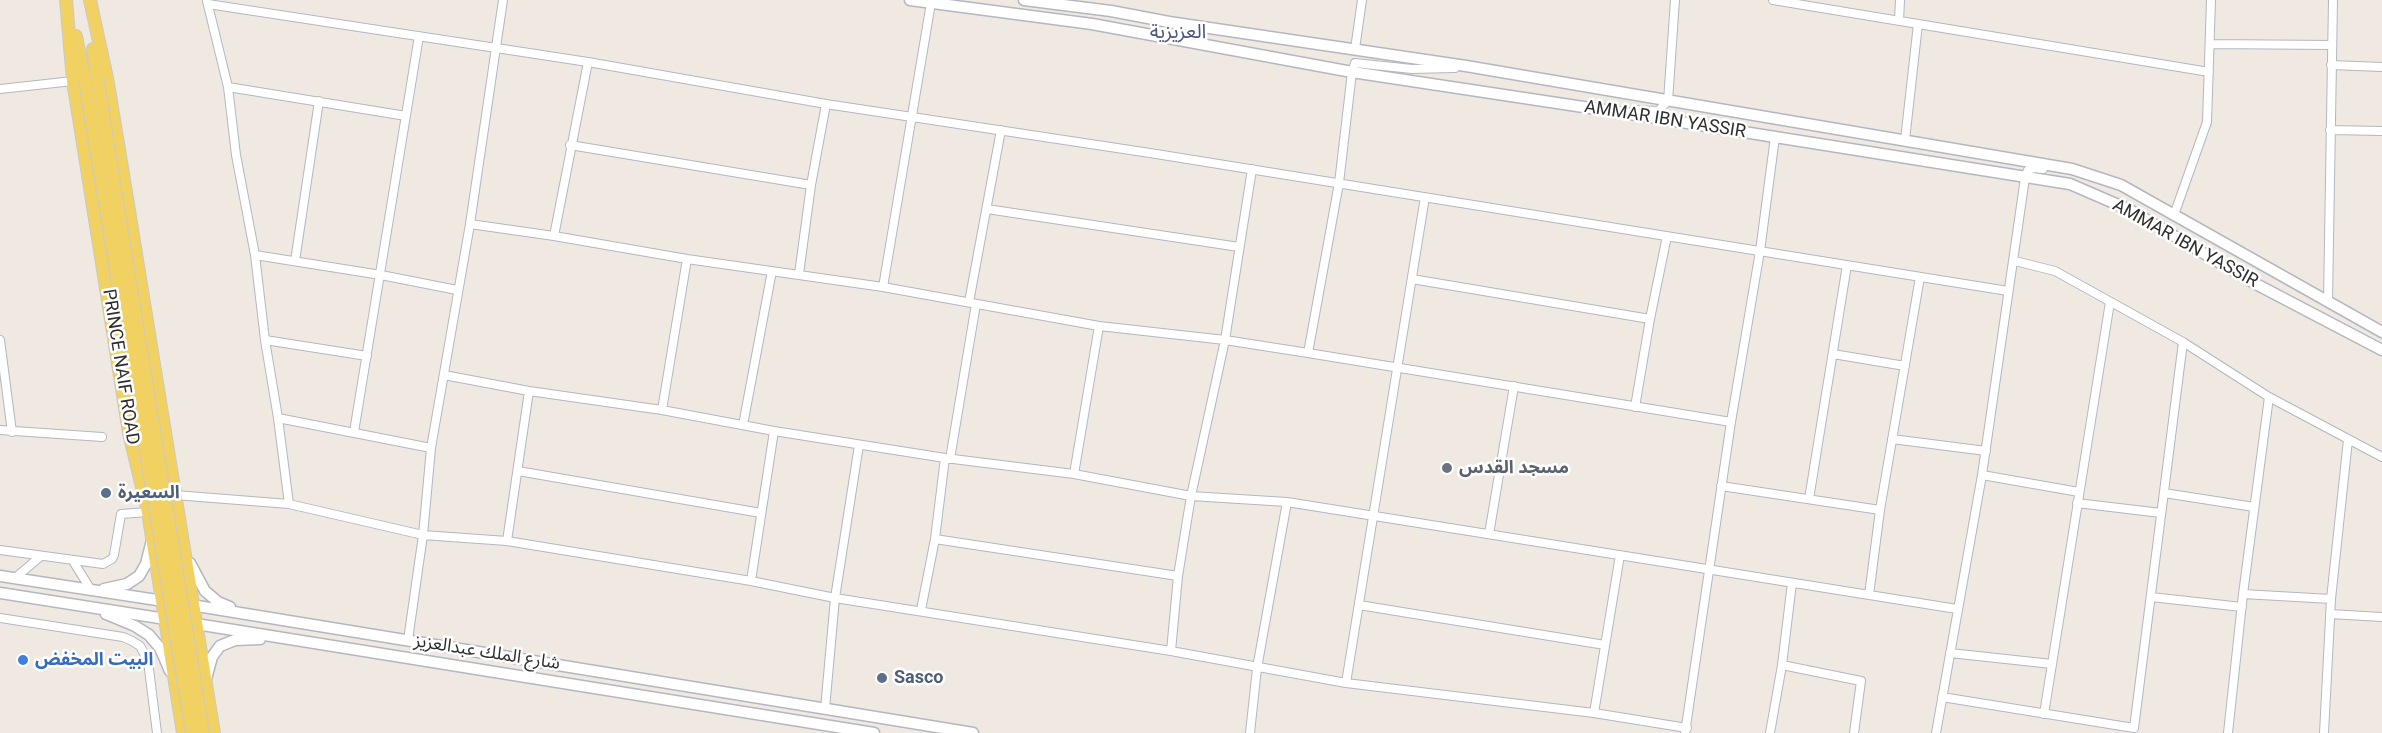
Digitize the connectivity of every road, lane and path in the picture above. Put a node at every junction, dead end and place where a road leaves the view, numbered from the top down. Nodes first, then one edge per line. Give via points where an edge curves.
1 (67, 0) edge
2 (89, 0) edge
3 (503, 0) edge
4 (910, 0) edge
5 (1024, 0) edge
6 (1362, 0) edge
7 (1675, 0) edge
8 (1773, 0) edge
9 (1900, 0) edge
10 (2211, 0) edge
11 (2333, 0) edge
12 (1787, 1) edge
13 (207, 2) edge
14 (931, 3) junction
15 (1899, 21) junction
16 (1918, 24) junction
17 (419, 36) junction
18 (2210, 44) junction
19 (2332, 45) junction
20 (497, 48) junction
21 (1355, 49) junction
22 (588, 62) junction
23 (2331, 64) junction
24 (1475, 67) junction
25 (2382, 67) edge
26 (1352, 72) junction
27 (2208, 72) junction
28 (85, 80) junction
29 (228, 87) junction
30 (0, 89) edge
31 (319, 101) junction
32 (1668, 101) junction
33 (826, 104) junction
34 (1590, 108) junction
35 (406, 116) junction
36 (910, 117) junction
37 (1001, 130) junction
38 (2330, 130) junction
39 (2382, 131) edge
40 (1774, 137) junction
41 (1905, 140) junction
42 (570, 145) junction
43 (1252, 169) junction
44 (2080, 172) junction
45 (2025, 178) junction
46 (1339, 183) junction
47 (811, 185) junction
48 (1425, 197) junction
49 (987, 209) junction
50 (2174, 215) junction
51 (470, 225) junction
52 (554, 236) junction
53 (1667, 236) junction
54 (1239, 247) junction
55 (1760, 251) junction
56 (255, 255) junction
57 (687, 259) junction
58 (295, 261) junction
59 (2014, 261) junction
60 (1847, 265) junction
61 (772, 271) junction
62 (799, 274) junction
63 (381, 275) junction
64 (1920, 277) junction
65 (1412, 279) junction
66 (883, 287) junction
67 (457, 290) junction
68 (2008, 291) junction
69 (2328, 301) junction
70 (2109, 302) junction
71 (972, 303) junction
72 (1650, 319) junction
73 (1099, 326) junction
74 (2382, 332) edge
75 (0, 340) edge
76 (265, 340) junction
77 (1225, 340) junction
78 (2183, 342) junction
79 (2382, 350) edge
80 (1308, 353) junction
81 (1833, 354) junction
82 (367, 356) junction
83 (1905, 366) junction
84 (1398, 367) junction
85 (444, 375) junction
86 (1514, 386) junction
87 (529, 391) junction
88 (2269, 397) junction
89 (1635, 407) junction
90 (662, 410) junction
91 (278, 418) junction
92 (1731, 422) junction
93 (743, 425) junction
94 (0, 430) edge
95 (774, 431) junction
96 (12, 432) junction
97 (354, 432) junction
98 (102, 437) dead end
99 (1892, 439) junction
100 (2348, 440) junction
101 (859, 445) junction
102 (431, 448) junction
103 (1986, 451) junction
104 (2382, 457) edge
105 (948, 459) junction
106 (518, 471) junction
107 (1074, 474) junction
108 (1982, 475) junction
109 (1721, 486) junction
110 (2079, 492) junction
111 (2164, 494) junction
112 (175, 495) junction
113 (1191, 496) junction
114 (1809, 499) junction
115 (1287, 502) junction
116 (2077, 503) junction
117 (289, 504) junction
118 (2254, 507) junction
119 (1880, 510) junction
120 (148, 512) junction
121 (761, 513) junction
122 (2161, 513) junction
123 (1374, 516) junction
124 (1489, 534) junction
125 (423, 535) junction
126 (152, 539) junction
127 (935, 539) junction
128 (507, 541) junction
129 (184, 548) junction
130 (0, 550) edge
131 (1620, 555) junction
132 (41, 556) junction
133 (73, 561) junction
134 (1708, 570) junction
135 (0, 576) edge
136 (1178, 576) junction
137 (15, 578) junction
138 (751, 581) junction
139 (1792, 583) junction
140 (93, 591) junction
141 (0, 593) edge
142 (2243, 594) junction
143 (1869, 595) junction
144 (2151, 597) junction
145 (835, 598) junction
146 (2331, 599) junction
147 (162, 601) junction
148 (1359, 605) junction
149 (193, 606) junction
150 (90, 607) junction
151 (2242, 607) junction
152 (1957, 609) junction
153 (921, 610) junction
154 (247, 614) junction
155 (2330, 614) junction
156 (2382, 617) edge
157 (0, 618) edge
158 (165, 618) junction
159 (196, 624) junction
160 (283, 638) junction
161 (408, 640) junction
162 (1605, 645) junction
163 (1170, 651) junction
164 (1950, 653) junction
165 (2052, 664) junction
166 (1782, 665) junction
167 (1257, 668) junction
168 (205, 682) junction
169 (174, 683) junction
170 (1346, 683) junction
171 (1942, 697) junction
172 (825, 709) junction
173 (211, 713) junction
174 (1594, 713) junction
175 (2044, 714) junction
176 (182, 727) edge
177 (1686, 730) edge
178 (158, 733) edge
179 (192, 733) edge
180 (202, 733) edge
181 (214, 733) edge
182 (874, 733) edge
183 (973, 733) edge
184 (1250, 733) edge
185 (1770, 733) edge
186 (1854, 733) edge
187 (1936, 733) edge
188 (2228, 733) edge
189 (2324, 733) edge

1 - 28 main road
2 - 28 main road
2 - 112 main road via 109,89
3 - 20 street
4 - 14 street, AMMAR IBN YASSIR
5 - 21 street, AMMAR IBN YASSIR
6 - 21 street
7 - 32 street
8 - 12 street
9 - 15 street
10 - 18 street
11 - 19 street
12 - 15 street
13 - 17 street
13 - 29 street
14 - 26 street, AMMAR IBN YASSIR via 1092,24
14 - 36 street
15 - 16 street
16 - 27 street
16 - 41 street
17 - 20 street
17 - 35 street
18 - 19 street
18 - 27 street
19 - 23 street
20 - 22 street
20 - 51 street
21 - 24 street, AMMAR IBN YASSIR
22 - 33 street
22 - 42 street
23 - 25 street
23 - 38 street
24 - 26 street via 1412,69 1355,63
24 - 32 street, AMMAR IBN YASSIR
26 - 34 street, AMMAR IBN YASSIR
26 - 46 street
27 - 50 street via 2207,122
28 - 30 street
28 - 120 main road, PRINCE NAIF ROAD via 129,433
28 - 179 main road, bridge
28 - 180 main road, bridge
29 - 31 street
29 - 56 street
31 - 35 street
31 - 58 street
32 - 34 street via 1658,111
32 - 41 street, AMMAR IBN YASSIR
33 - 36 street
33 - 47 street
34 - 40 street, AMMAR IBN YASSIR
35 - 63 street
36 - 37 street
36 - 66 street
37 - 43 street
37 - 49 street
38 - 39 street
38 - 69 street
40 - 45 street, AMMAR IBN YASSIR
40 - 55 street
41 - 44 street, AMMAR IBN YASSIR
42 - 47 street
42 - 52 street
43 - 46 street
43 - 54 street
44 - 45 street via 2034,168 2028,170
44 - 50 street, AMMAR IBN YASSIR via 2121,185
45 - 59 street
45 - 79 street, AMMAR IBN YASSIR via 2070,184 2130,210 2254,283
46 - 48 street
46 - 80 street
47 - 62 street
48 - 53 street
48 - 65 street
49 - 54 street
49 - 71 street
50 - 69 street, AMMAR IBN YASSIR
51 - 52 street
51 - 67 street
52 - 57 street
53 - 55 street
53 - 72 street
54 - 77 street
55 - 60 street
55 - 92 street
56 - 58 street
56 - 76 street
57 - 61 street
57 - 90 street
58 - 63 street
59 - 68 street
59 - 70 street via 2055,272
60 - 64 street
60 - 81 street
61 - 62 street
61 - 93 street
62 - 66 street
63 - 67 street
63 - 82 street
64 - 68 street
64 - 83 street
65 - 72 street
65 - 84 street
66 - 71 street
67 - 85 street
68 - 103 street
69 - 74 street, AMMAR IBN YASSIR
70 - 78 street
70 - 110 street
71 - 73 street
71 - 105 street
72 - 89 street
73 - 77 street
73 - 107 street
75 - 96 street
76 - 82 street
76 - 91 street
77 - 80 street
77 - 113 street
78 - 88 street
78 - 111 street
80 - 84 street
81 - 83 street
81 - 114 street
82 - 97 street
83 - 99 street
84 - 86 street
84 - 123 street
85 - 87 street
85 - 102 street
86 - 89 street
86 - 124 street
87 - 90 street
87 - 106 street
88 - 100 street
88 - 118 street
89 - 92 street
90 - 93 street
91 - 97 street
91 - 117 street
92 - 109 street
93 - 95 street
94 - 96 street
95 - 101 street
95 - 121 street
96 - 98 street
97 - 102 street
99 - 103 street
99 - 119 street
100 - 104 street
100 - 146 street
101 - 105 street
101 - 145 street
102 - 125 street
103 - 108 street
105 - 107 street
105 - 127 street
106 - 121 street
106 - 128 street
107 - 113 street
108 - 110 street
108 - 152 street
109 - 114 street
109 - 134 street
110 - 116 street
111 - 118 street
111 - 122 street
112 - 117 street
112 - 129 main road
113 - 115 street
113 - 136 street
114 - 119 street
115 - 123 street
115 - 167 street
116 - 122 street
116 - 165 street
117 - 125 street
118 - 142 street
119 - 143 street
120 - 126 main road, PRINCE NAIF ROAD
120 - 133 street via 121,514 112,559 97,565
121 - 138 street
122 - 144 street
123 - 124 street
123 - 148 street
124 - 131 street
125 - 128 street
125 - 161 street
126 - 140 street via 139,576 127,584
126 - 147 main road, PRINCE NAIF ROAD
127 - 136 street
127 - 153 street
128 - 138 street
129 - 149 main road
129 - 154 street via 205,591 218,602
130 - 132 street
131 - 134 street
131 - 162 street
132 - 133 street
132 - 137 street
133 - 140 street
134 - 139 street
134 - 177 street
135 - 137 street, شارع الملك عبدالعزيز
136 - 163 street
137 - 140 street, شارع الملك عبدالعزيز
138 - 145 street
139 - 143 street
139 - 166 street
140 - 147 street, شارع الملك عبدالعزيز
141 - 150 street, شارع الملك عبدالعزيز
142 - 146 street
142 - 151 street
143 - 152 street
144 - 151 street
144 - 175 street via 2134,728
145 - 153 street
145 - 172 street
146 - 155 street
147 - 149 street, شارع الملك عبدالعزيز
147 - 158 main road, PRINCE NAIF ROAD
148 - 162 street
148 - 170 street
149 - 154 street, شارع الملك عبدالعزيز
149 - 159 main road
150 - 158 street, شارع الملك عبدالعزيز
150 - 169 street via 148,635 160,648
151 - 188 street
152 - 164 street
153 - 163 street
154 - 161 street, شارع الملك عبدالعزيز
155 - 156 street
155 - 189 street
157 - 178 street via 123,637 140,646 148,661
158 - 159 street, شارع الملك عبدالعزيز
158 - 169 main road, PRINCE NAIF ROAD
159 - 160 street, شارع الملك عبدالعزيز
159 - 168 main road
160 - 168 street via 220,646 212,657
160 - 182 street, شارع الملك عبدالعزيز
161 - 172 street, شارع الملك عبدالعزيز
162 - 174 street
163 - 167 street
164 - 165 street
164 - 171 street
165 - 175 street
166 - 185 street
166 - 186 street via 1861,681
167 - 170 street
167 - 184 street
168 - 173 main road
169 - 176 main road, PRINCE NAIF ROAD
170 - 174 street
171 - 175 street
171 - 187 street
172 - 183 street, شارع الملك عبدالعزيز
173 - 176 main road via 202,694 188,696
173 - 181 main road
174 - 177 street

